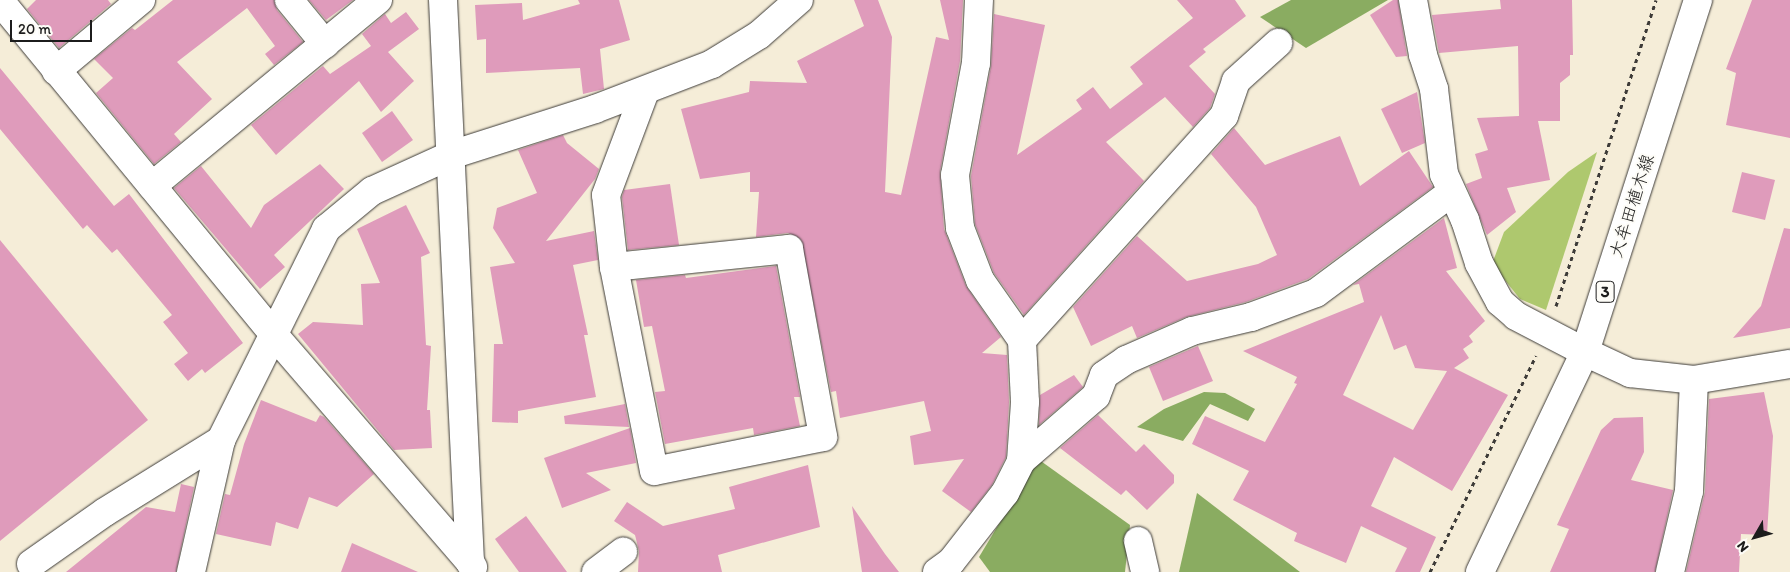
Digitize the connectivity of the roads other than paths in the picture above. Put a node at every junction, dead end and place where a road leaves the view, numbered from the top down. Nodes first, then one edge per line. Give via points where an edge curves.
1 (141, 0) edge
2 (289, 0) edge
3 (378, 0) edge
4 (443, 0) edge
5 (799, 0) edge
6 (979, 0) edge
7 (1413, 0) edge
8 (1698, 0) edge
9 (0, 1) edge
10 (1278, 42) dead end
11 (325, 44) junction
12 (56, 71) junction
13 (645, 91) junction
14 (451, 155) junction
15 (152, 186) junction
16 (1452, 192) junction
17 (614, 267) junction
18 (274, 335) junction
19 (1022, 340) junction
20 (1585, 352) junction
21 (1790, 364) edge
22 (1694, 380) junction
23 (221, 440) junction
24 (1022, 461) junction
25 (1138, 541) dead end
26 (623, 552) dead end
27 (31, 564) dead end
28 (473, 567) edge
29 (191, 572) edge
30 (596, 572) edge
31 (937, 572) edge
32 (1145, 572) edge
33 (1480, 572) edge
34 (1670, 572) edge

1 - 12 street
2 - 11 street
3 - 11 street
4 - 14 street
5 - 13 street via 759,35 712,64
6 - 19 street via 976,63 956,175 960,228 980,280
7 - 16 street via 1423,56 1434,89 1444,174
8 - 20 street, 大牟田植木線 / 3
9 - 12 street
10 - 19 street via 1236,80 1224,116
11 - 15 street
12 - 15 street
13 - 14 street
13 - 17 street via 606,195
14 - 18 street via 372,191 326,229
14 - 28 street
15 - 18 street
16 - 20 street via 1479,264 1500,302 1516,316
16 - 24 street via 1316,293 1260,314 1192,331 1126,360 1104,375 1096,396
17 - 17 street via 790,248 822,437 654,470
18 - 23 street
18 - 28 street
19 - 24 street via 1025,402
20 - 22 street via 1630,373
20 - 33 street, 大牟田植木線 / 3
21 - 22 street
22 - 34 street via 1689,490
23 - 27 street via 105,512
23 - 29 street
24 - 31 street via 1005,494 951,562
25 - 32 street
26 - 30 street

